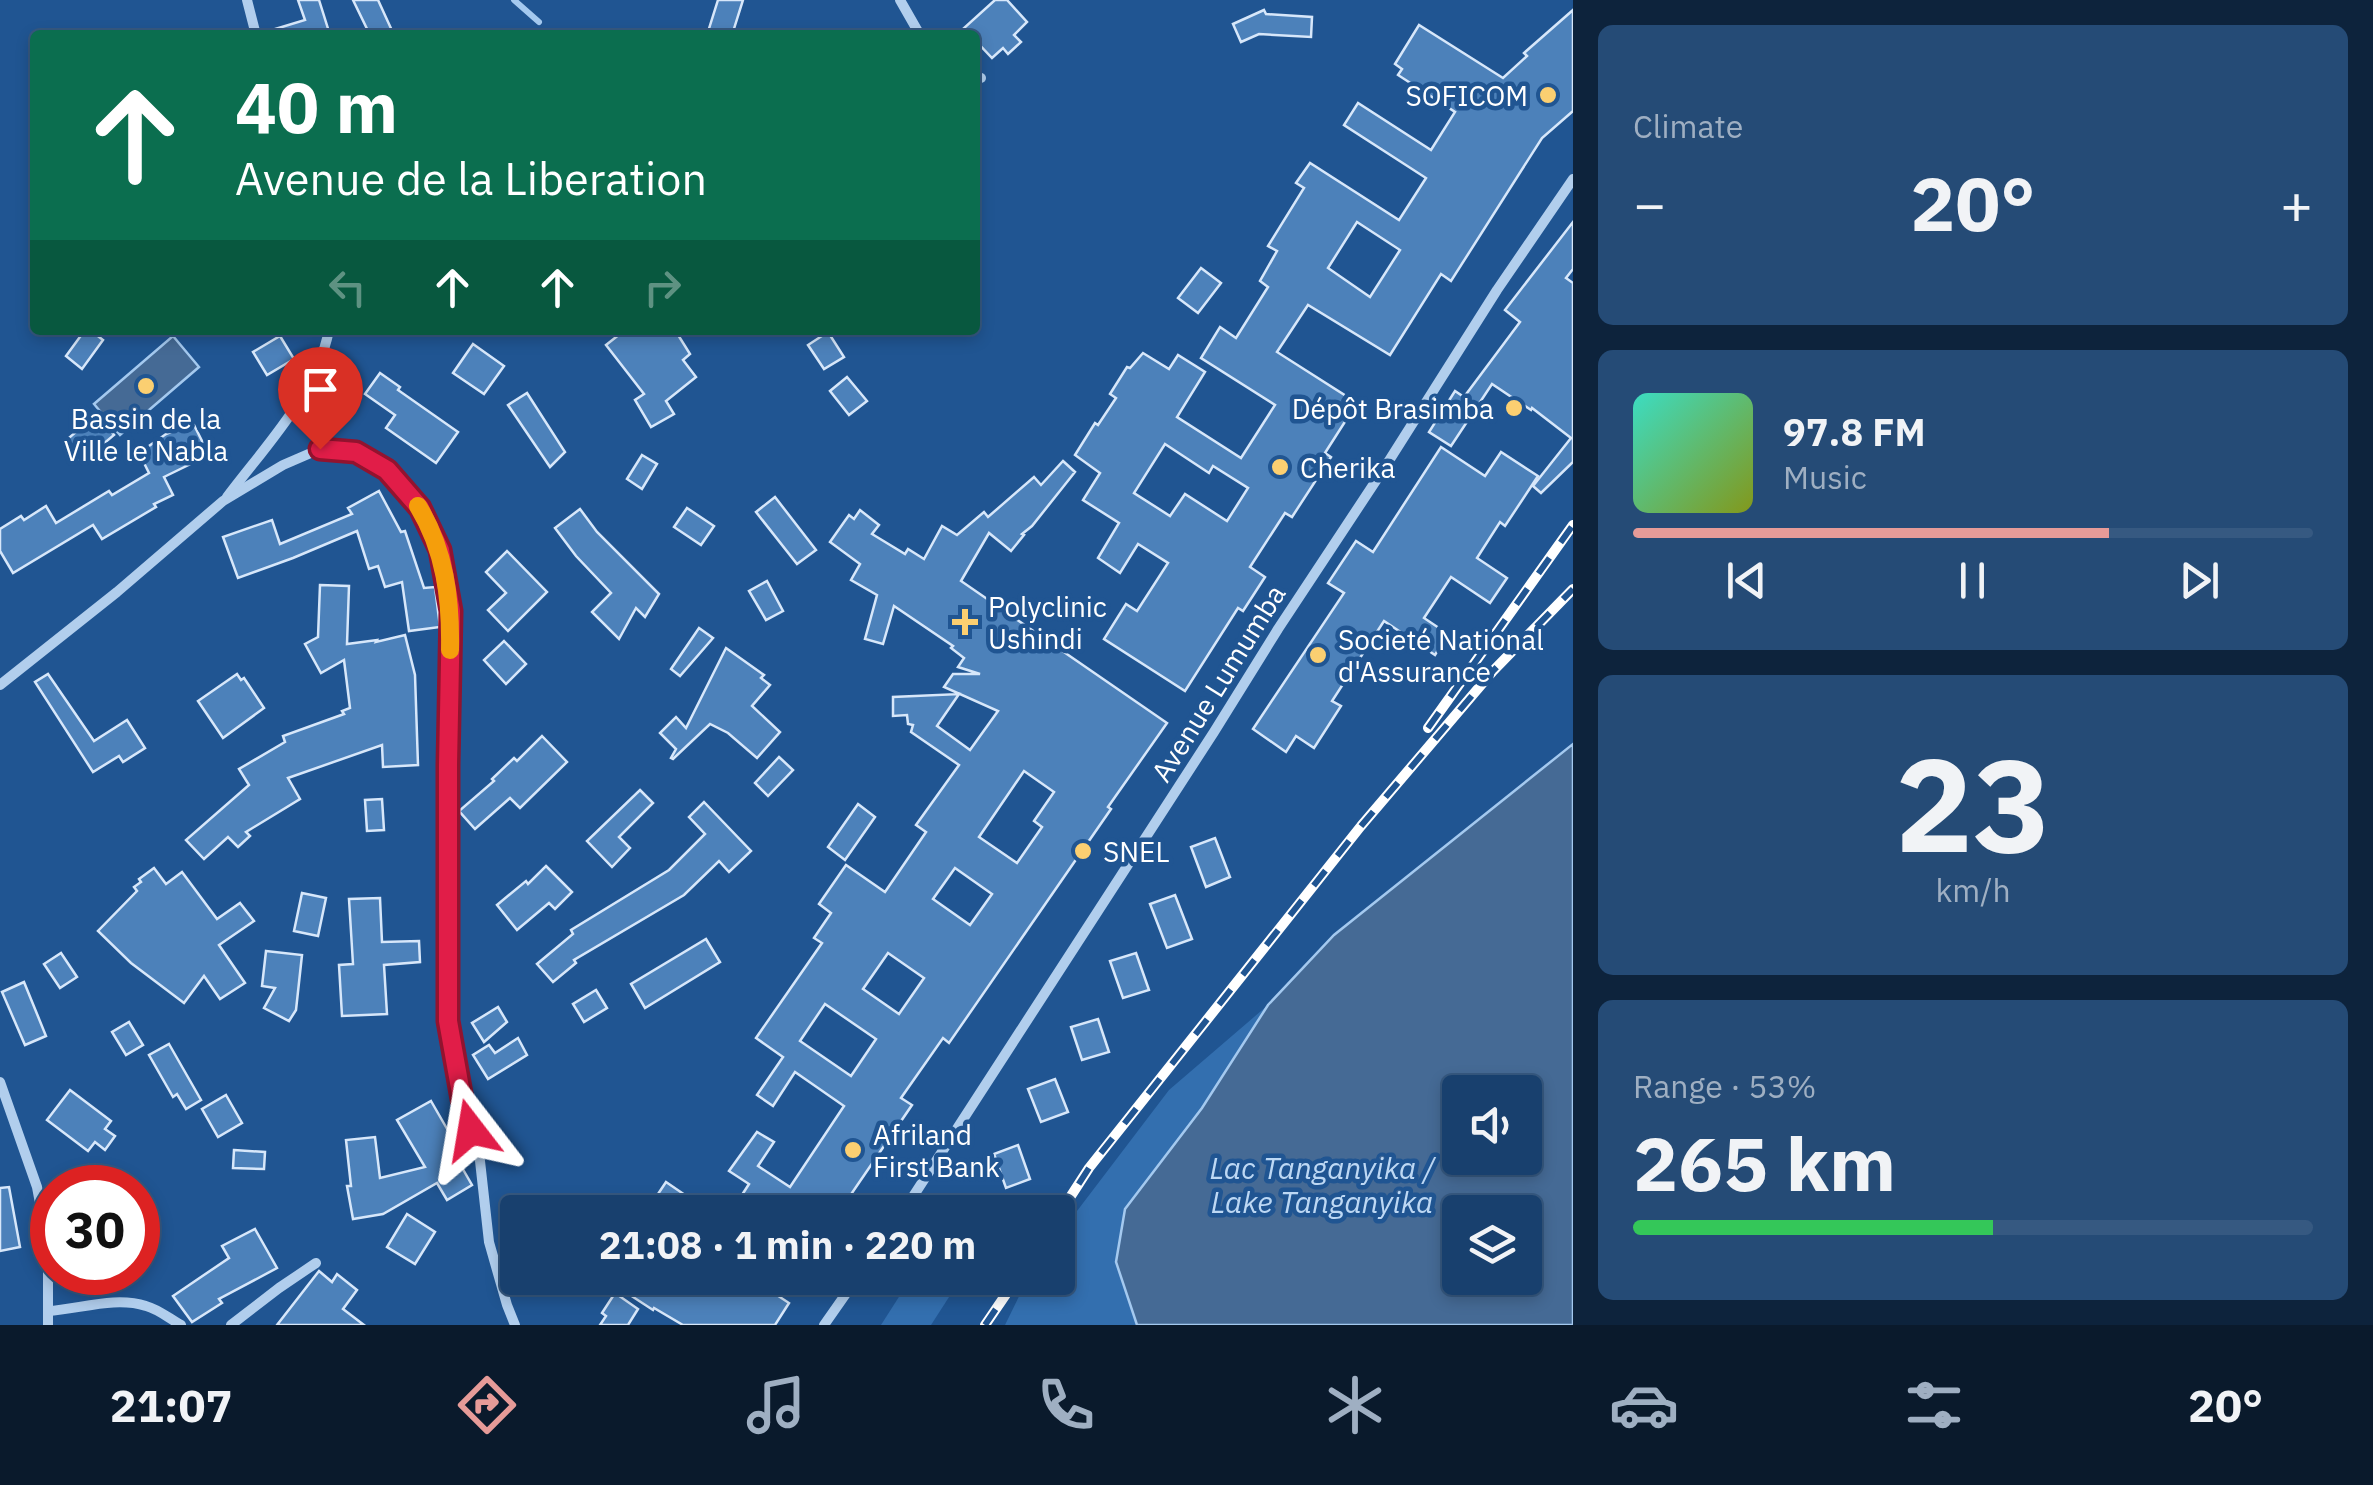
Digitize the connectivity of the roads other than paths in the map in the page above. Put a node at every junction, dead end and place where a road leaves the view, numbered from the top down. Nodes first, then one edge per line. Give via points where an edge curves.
1 (247, 0) edge
2 (900, 0) edge
3 (255, 30) edge
4 (917, 30) edge
5 (1573, 179) edge
6 (328, 335) edge
7 (223, 502) junction
8 (0, 686) edge
9 (0, 1082) edge
10 (914, 1195) edge
11 (316, 1263) dead end
12 (845, 1295) edge
13 (48, 1312) junction
14 (48, 1325) edge
15 (182, 1325) edge
16 (231, 1325) edge
17 (515, 1325) edge
18 (824, 1325) edge

1 - 3 street
2 - 4 street
5 - 10 street, Avenue Lumumba
6 - 7 street via 309,386
7 - 8 street
7 - 17 street via 320,449 356,452 387,470 420,508 440,550 451,611 448,1021 480,1160 490,1242
9 - 13 street via 37,1187 48,1246
11 - 16 street
12 - 18 street
13 - 14 street
13 - 15 street via 131,1302

